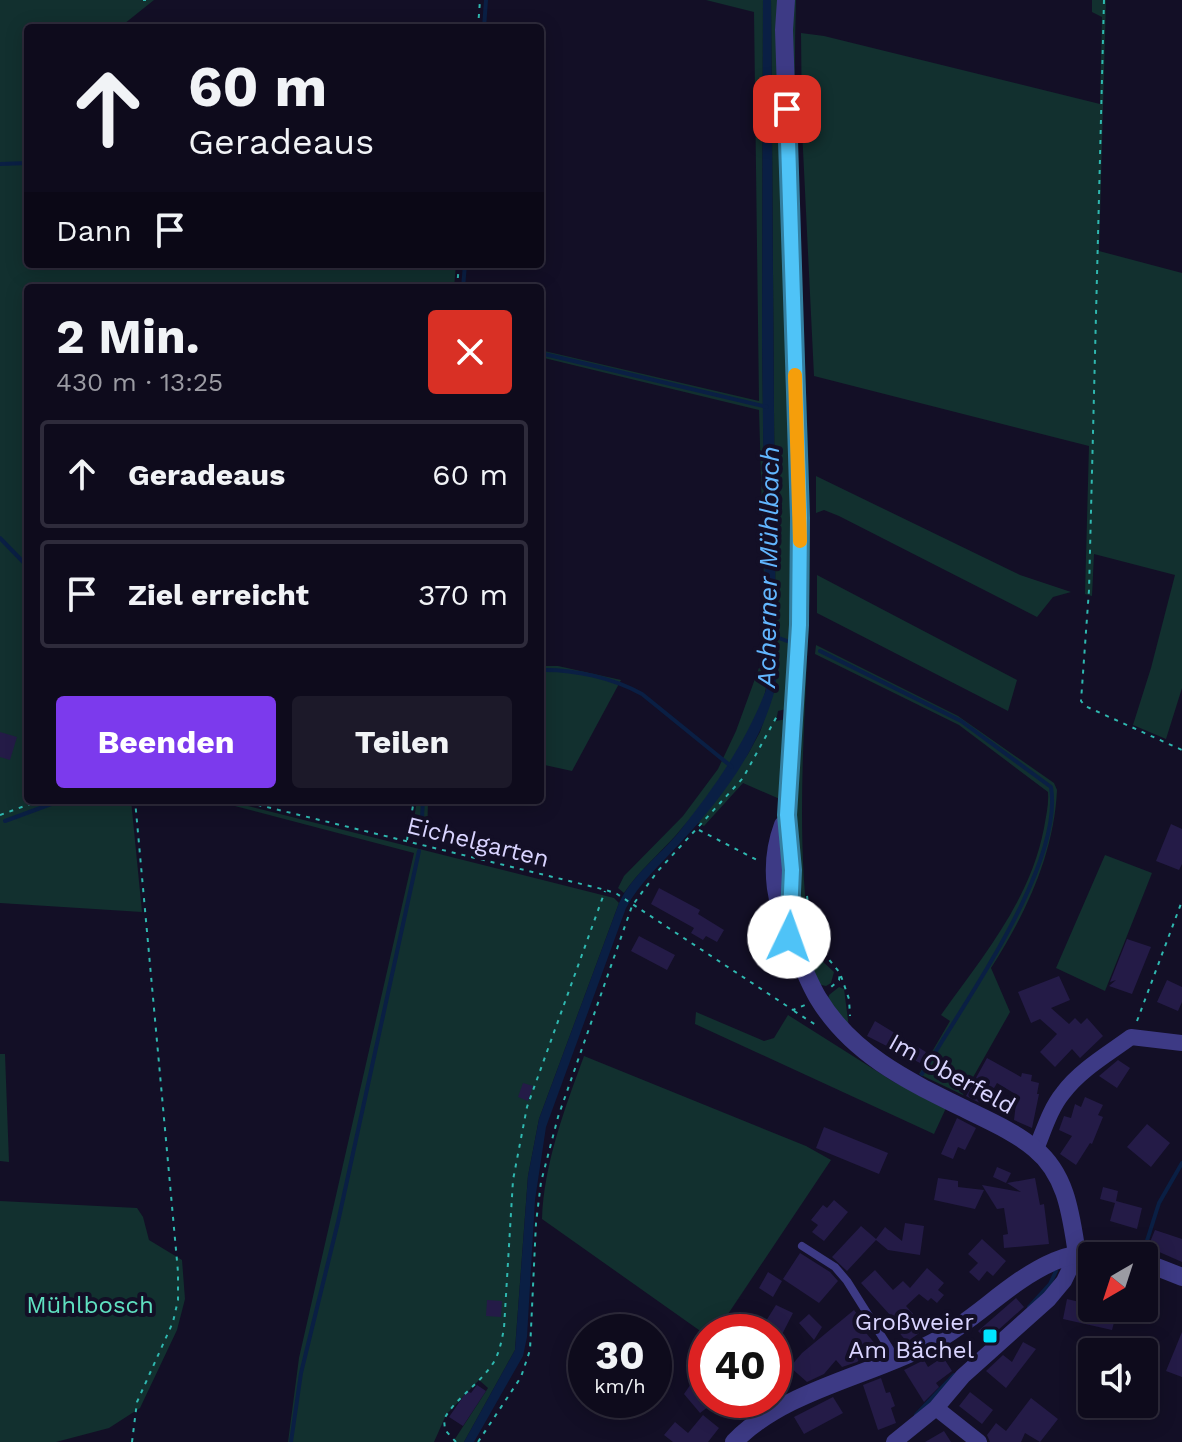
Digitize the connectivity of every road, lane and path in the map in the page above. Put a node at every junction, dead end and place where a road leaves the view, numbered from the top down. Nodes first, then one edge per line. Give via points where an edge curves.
1 (480, 0) edge
2 (786, 0) edge
3 (1104, 0) edge
4 (478, 24) edge
5 (793, 711) junction
6 (1182, 750) edge
7 (30, 804) edge
8 (135, 804) edge
9 (254, 804) edge
10 (413, 804) edge
11 (0, 815) edge
12 (787, 815) junction
13 (698, 829) junction
14 (407, 841) junction
15 (774, 868) junction
16 (606, 890) junction
17 (1182, 901) edge
18 (632, 906) junction
19 (789, 937) junction
20 (840, 973) dead end
21 (818, 998) junction
22 (1131, 1037) junction
23 (853, 1041) junction
24 (1182, 1043) edge
25 (1036, 1149) junction
26 (802, 1246) dead end
27 (1077, 1254) junction
28 (1158, 1268) edge
29 (1182, 1277) edge
30 (897, 1360) junction
31 (936, 1408) junction
32 (132, 1442) edge
33 (456, 1442) edge
34 (478, 1442) edge
35 (734, 1442) edge
36 (894, 1442) edge
37 (979, 1442) edge

1 - 4 path
2 - 5 street via 800,518
3 - 6 path via 1089,590 1081,701
5 - 12 street
5 - 13 path via 773,720 743,778
7 - 11 path
8 - 32 path via 178,1286 173,1322 137,1402
9 - 14 path, Eichelgarten
10 - 14 path
12 - 15 street, Im Oberfeld
12 - 19 street, Im Oberfeld via 792,870
13 - 15 path
13 - 18 path
14 - 16 path, Eichelgarten
15 - 19 street, Im Oberfeld
16 - 18 path, Eichelgarten
16 - 33 path via 527,1107 513,1180 500,1348 444,1419 445,1430
17 - 22 path
18 - 21 path via 793,1010
18 - 34 path via 558,1117 541,1182 530,1350 521,1377
19 - 21 street, Im Oberfeld
20 - 23 path
21 - 23 street, Im Oberfeld
22 - 24 street
22 - 25 street, Im Oberfeld via 1074,1079
23 - 25 street, Im Oberfeld via 887,1069
25 - 27 street, Im Oberfeld via 1063,1187
26 - 30 lane via 847,1281
27 - 30 street via 1036,1271 937,1340
27 - 31 street via 1049,1299 963,1376
28 - 29 street
30 - 35 street via 787,1404
31 - 36 street
31 - 37 street

